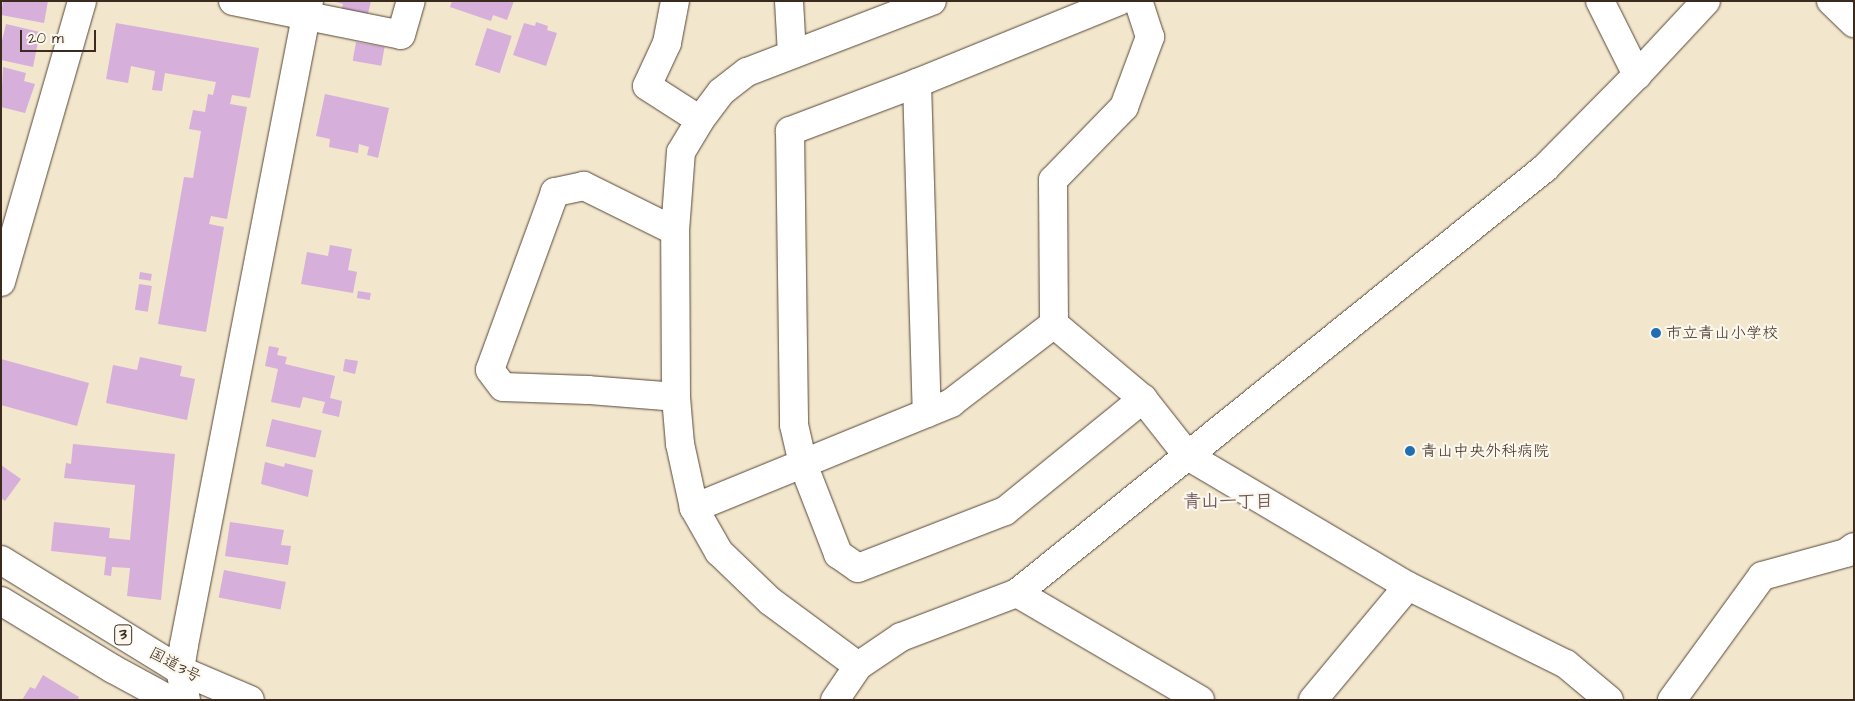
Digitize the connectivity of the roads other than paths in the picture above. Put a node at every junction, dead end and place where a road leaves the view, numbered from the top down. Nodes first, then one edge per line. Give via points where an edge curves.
1 (82, 1) edge
2 (233, 1) edge
3 (410, 1) edge
4 (675, 1) edge
5 (789, 1) edge
6 (1119, 1) edge
7 (1138, 1) edge
8 (1600, 1) edge
9 (1706, 1) edge
10 (1830, 1) edge
11 (920, 4) edge
12 (308, 9) edge
13 (1854, 23) edge
14 (792, 54) junction
15 (1638, 75) junction
16 (917, 83) junction
17 (700, 120) junction
18 (675, 230) junction
19 (1, 282) edge
20 (1054, 324) junction
21 (676, 397) junction
22 (1144, 399) junction
23 (927, 413) junction
24 (1188, 456) junction
25 (803, 464) junction
26 (694, 508) junction
27 (1854, 547) edge
28 (1, 560) edge
29 (1408, 586) junction
30 (1017, 593) junction
31 (1, 602) edge
32 (858, 666) junction
33 (180, 670) junction
34 (170, 700) edge
35 (186, 700) edge
36 (250, 700) edge
37 (835, 700) edge
38 (1200, 700) edge
39 (1312, 700) edge
40 (1609, 700) edge
41 (1672, 700) edge

1 - 19 main road
2 - 12 main road
3 - 12 main road via 401,35
4 - 17 main road via 667,43 647,86
5 - 14 main road
6 - 16 main road
7 - 20 main road via 1150,37 1124,107 1053,180
8 - 15 main road
9 - 15 main road
10 - 13 main road
11 - 14 main road
12 - 33 main road
14 - 17 main road via 747,72 721,92
15 - 24 main road via 1545,168
16 - 23 main road
16 - 25 main road via 790,131 794,425
17 - 18 main road via 681,152
18 - 21 main road
18 - 21 main road via 584,186 556,192 490,370 503,387
20 - 22 main road
20 - 23 main road via 952,403
21 - 26 main road via 680,444
22 - 24 main road
22 - 25 main road via 1005,511 858,568 838,554
23 - 25 main road
24 - 29 main road
24 - 30 main road
25 - 26 main road
26 - 32 main road via 719,552 770,601
27 - 41 main road via 1846,553 1762,576
28 - 33 main road, 国道3号 / 3
29 - 39 main road
29 - 40 main road via 1566,664
30 - 32 main road via 901,637
30 - 38 main road
31 - 34 main road, 国道3号 / 3
32 - 37 main road
33 - 35 main road
33 - 36 main road, 国道3号 / 3

